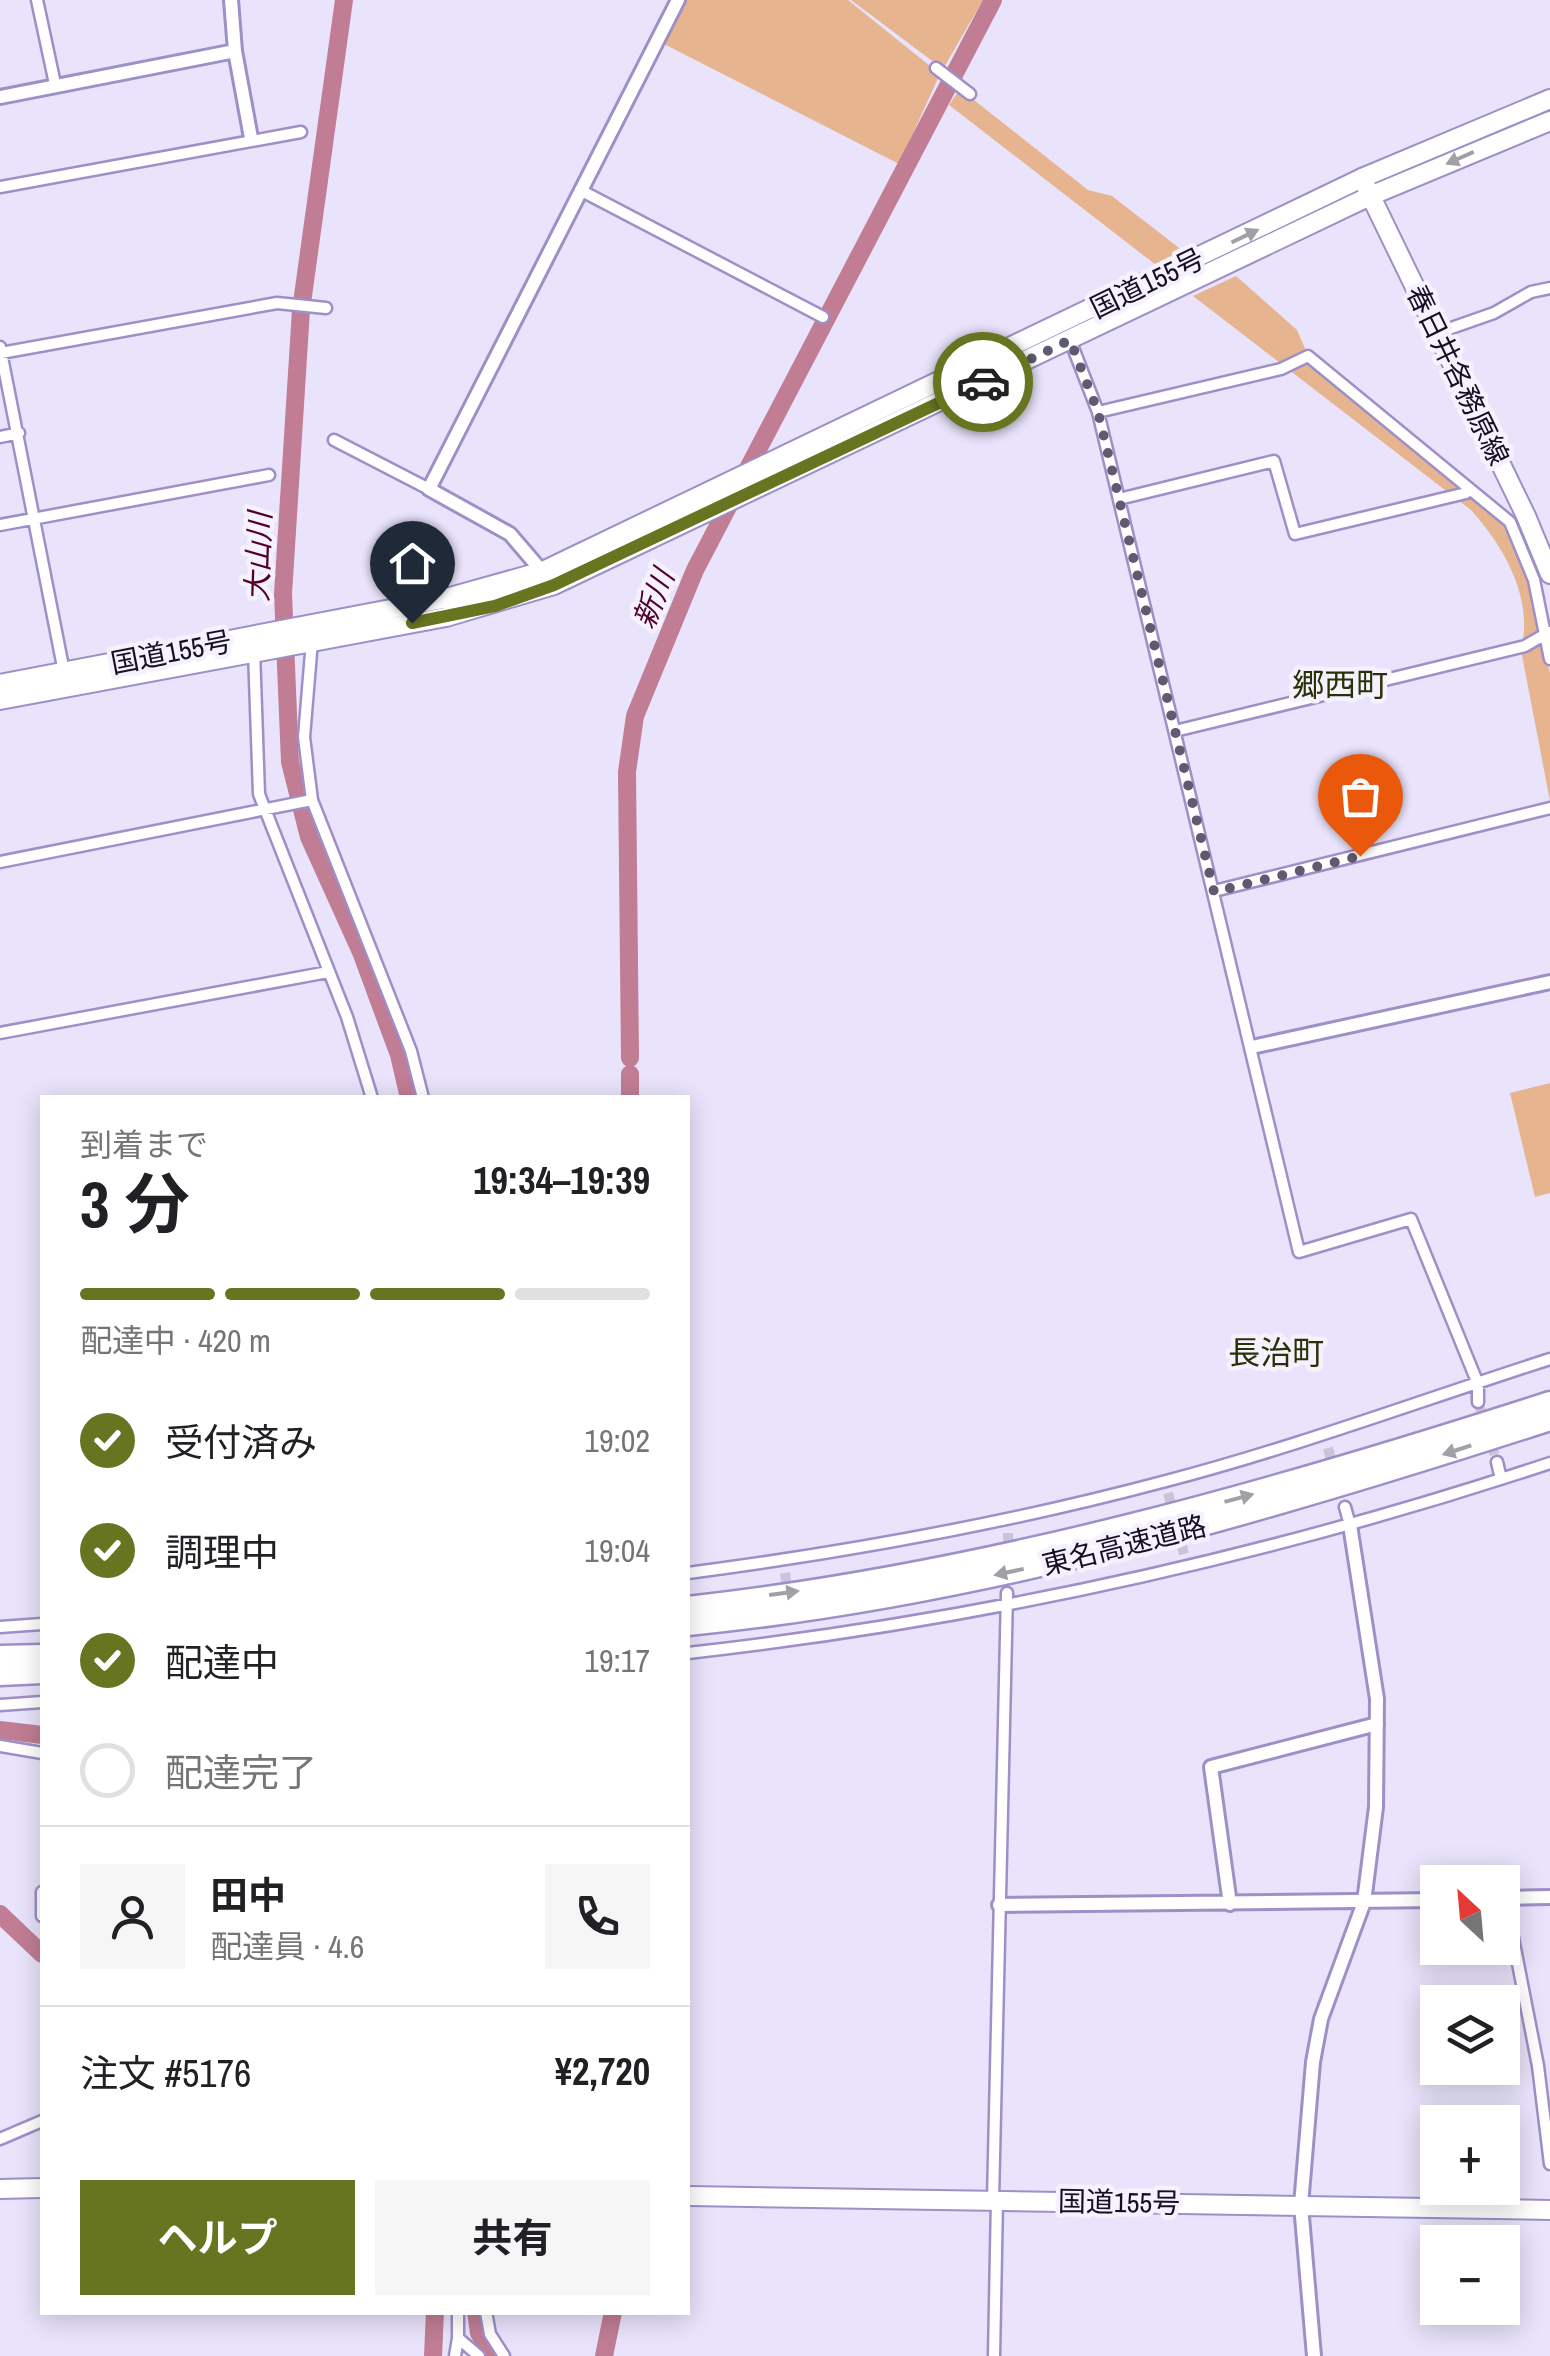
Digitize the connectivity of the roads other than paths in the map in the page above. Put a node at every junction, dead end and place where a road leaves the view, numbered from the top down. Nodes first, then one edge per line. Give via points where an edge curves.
1 (38, 0) edge
2 (232, 0) edge
3 (678, 0) edge
4 (235, 50) junction
5 (936, 68) dead end
6 (54, 84) junction
7 (970, 94) dead end
8 (0, 97) edge
9 (1550, 100) edge
10 (1550, 121) edge
11 (302, 132) dead end
12 (251, 138) junction
13 (1362, 178) junction
14 (0, 187) edge
15 (580, 190) junction
16 (1370, 196) junction
17 (1550, 288) edge
18 (322, 308) dead end
19 (823, 317) dead end
20 (1437, 333) junction
21 (1070, 340) junction
22 (0, 350) edge
23 (1098, 412) junction
24 (18, 433) junction
25 (0, 437) edge
26 (334, 440) dead end
27 (269, 475) dead end
28 (743, 487) junction
29 (428, 489) junction
30 (1466, 493) dead end
31 (1118, 499) junction
32 (36, 518) junction
33 (0, 525) edge
34 (1550, 574) edge
35 (548, 578) junction
36 (313, 633) junction
37 (1548, 633) edge
38 (256, 644) junction
39 (1550, 659) edge
40 (64, 672) junction
41 (0, 684) edge
42 (0, 700) edge
43 (1174, 731) junction
44 (309, 800) junction
45 (1550, 808) edge
46 (268, 812) junction
47 (0, 862) edge
48 (1214, 892) junction
49 (328, 972) junction
50 (1550, 982) edge
51 (0, 1032) edge
52 (1252, 1048) junction
53 (371, 1095) edge
54 (421, 1095) edge
55 (1550, 1359) edge
56 (1478, 1384) junction
57 (1478, 1402) tunnel mouth
58 (1550, 1402) edge
59 (1550, 1420) edge
60 (1324, 1435) junction
61 (1328, 1448) tunnel mouth
62 (1497, 1462) tunnel mouth
63 (1550, 1463) edge
64 (1501, 1479) junction
65 (1345, 1508) dead end
66 (1008, 1518) junction
67 (1350, 1525) junction
68 (1008, 1533) tunnel mouth
69 (690, 1573) edge
70 (1007, 1593) dead end
71 (1006, 1606) junction
72 (690, 1607) edge
73 (40, 1624) edge
74 (690, 1625) edge
75 (0, 1627) edge
76 (40, 1654) edge
77 (690, 1654) edge
78 (0, 1656) edge
79 (40, 1673) edge
80 (0, 1675) edge
81 (40, 1702) edge
82 (0, 1704) edge
83 (1378, 1724) junction
84 (0, 1746) edge
85 (40, 1753) edge
86 (1550, 1897) edge
87 (1520, 1898) edge
88 (1420, 1900) edge
89 (1364, 1902) junction
90 (999, 1904) junction
91 (1230, 1904) junction
92 (1518, 1965) edge
93 (40, 2122) edge
94 (0, 2139) edge
95 (1550, 2164) edge
96 (40, 2188) edge
97 (0, 2189) edge
98 (690, 2196) edge
99 (995, 2200) junction
100 (1302, 2205) junction
101 (1550, 2210) edge
102 (458, 2315) edge
103 (487, 2315) edge
104 (458, 2338) junction
105 (456, 2356) edge
106 (479, 2356) edge
107 (504, 2356) edge
108 (994, 2356) edge
109 (1314, 2356) edge

1 - 6 street
2 - 4 street
3 - 15 street
4 - 6 street
4 - 12 street
5 - 7 street
6 - 8 street
9 - 13 main road, 国道155号
10 -> 16 main road, 国道155号
11 - 12 street
12 - 14 street
13 - 16 main road, 春日井各務原線
28 -> 13 main road, 国道155号 via 779,461
15 - 19 street
15 - 29 street
16 - 20 main road, 春日井各務原線
16 - 21 main road, 国道155号
17 - 20 street
18 - 22 street via 282,303
20 - 34 main road, 春日井各務原線
21 - 23 street
21 - 28 main road, 国道155号
22 - 24 street
23 - 31 street
23 - 37 street via 1282,369 1308,356 1510,522
24 - 25 street
24 - 32 street
26 - 29 street
27 - 32 street
28 - 35 main road, 国道155号
28 - 35 main road, 国道155号 via 700,516
29 - 35 street via 510,534
30 - 31 street via 1295,534 1274,462
31 - 43 street
32 - 33 street
32 - 40 street
35 - 36 main road, 国道155号
36 - 38 main road, 国道155号
36 - 44 street via 304,737
37 - 39 street
37 - 43 street via 1526,646
38 - 40 main road, 国道155号
38 - 42 main road, 国道155号
38 - 46 street via 255,763
40 - 41 main road, 国道155号
43 - 48 street
44 - 46 street
44 - 54 street via 411,1050
45 - 48 street
46 - 47 street
46 - 49 street
48 - 52 street
49 - 51 street
49 - 53 street
50 - 52 street
52 - 56 street via 1299,1252 1411,1219
55 - 56 street
56 - 57 street
56 - 60 street
72 -> 58 highway, 東名高速道路 via 930,1570 1121,1528
59 -> 74 highway, 東名高速道路 via 1269,1508 1108,1550 935,1588
60 - 61 street
60 - 66 street via 1166,1487
62 - 64 street
63 - 64 street
64 - 67 street
65 - 67 street
66 - 68 street
66 - 69 street via 784,1567
67 - 71 street
67 - 83 street
70 - 71 street
71 - 77 street
71 - 90 street
73 - 75 street
76 - 78 highway
79 - 80 highway
81 - 82 street
83 - 89 street
83 - 91 street via 1211,1767
84 - 85 street
86 - 87 street
88 - 89 street
89 - 91 street
89 - 100 street via 1321,2019
90 - 91 street
90 - 99 street
92 - 95 street
93 - 94 street
96 - 97 main road
98 - 99 main road, 国道155号
99 - 100 main road, 国道155号
99 - 108 street
100 - 101 main road, 国道155号
100 - 109 street
102 - 104 street
103 - 107 street
104 - 105 street
104 - 106 street

